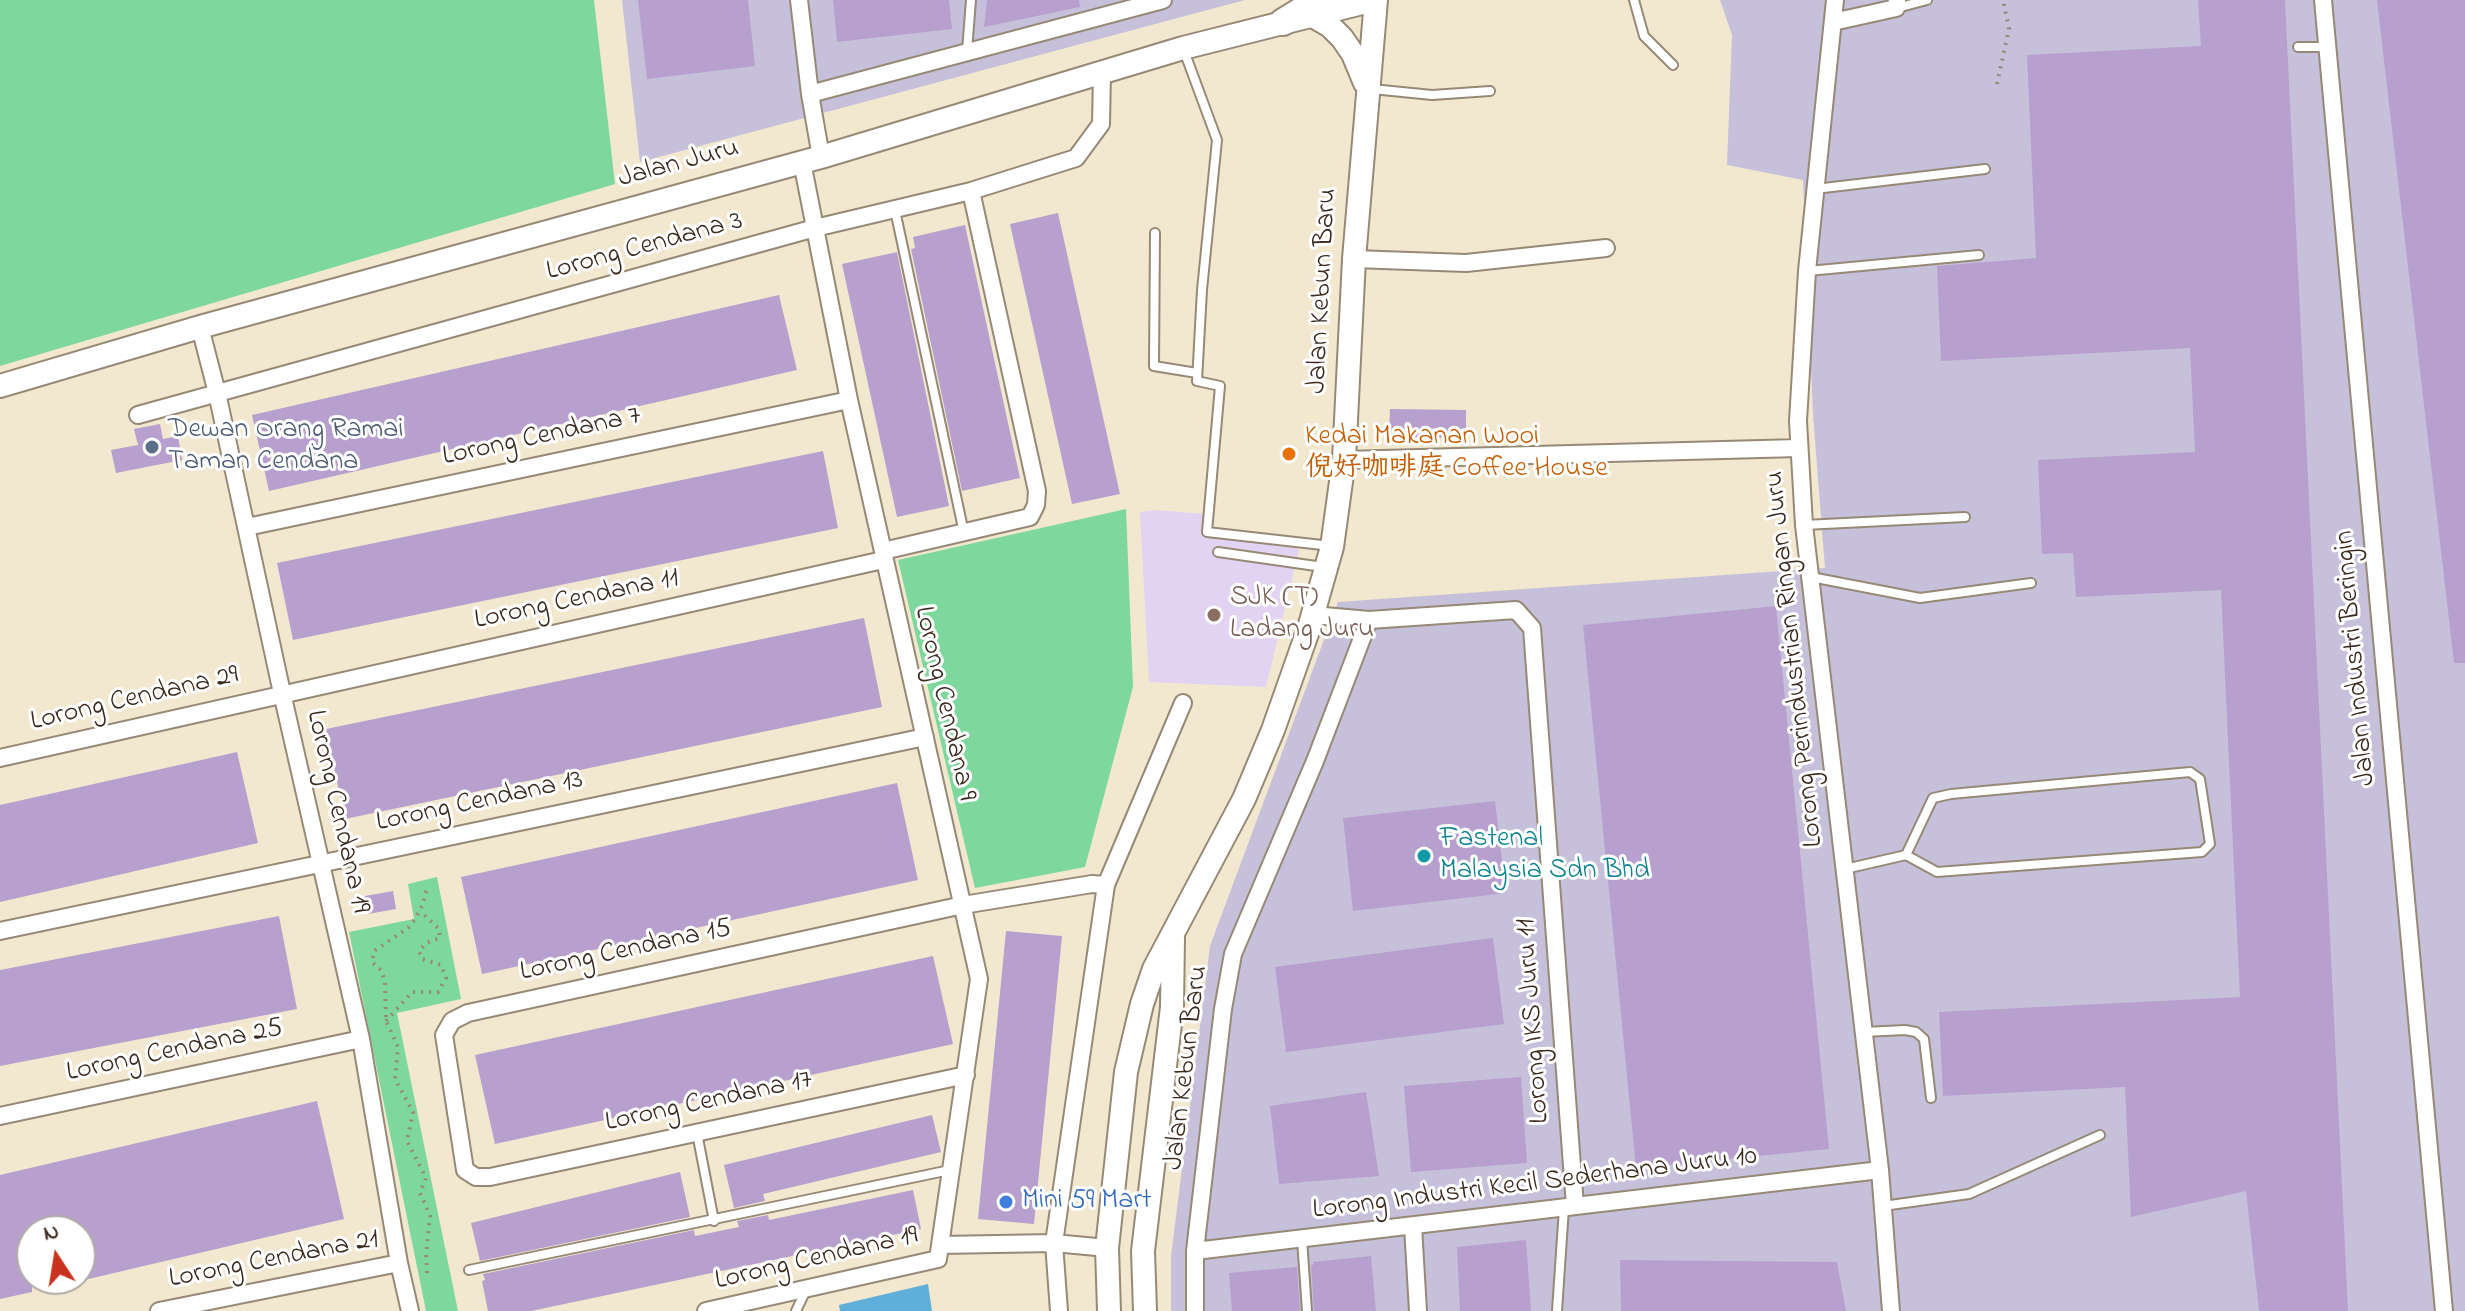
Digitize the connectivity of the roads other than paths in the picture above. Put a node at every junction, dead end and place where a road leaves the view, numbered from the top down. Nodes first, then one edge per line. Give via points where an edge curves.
1 (799, 0) edge
2 (971, 0) edge
3 (1163, 0) edge
4 (1375, 0) edge
5 (1634, 0) edge
6 (1835, 0) edge
7 (1927, 0) edge
8 (2323, 0) edge
9 (1896, 4) edge
10 (1315, 8) edge
11 (1100, 9) edge
12 (1283, 22) joint
13 (1833, 22) junction
14 (2298, 47) dead end
15 (2327, 47) junction
16 (1183, 48) junction
17 (967, 52) junction
18 (1673, 65) dead end
19 (1102, 73) junction
20 (1367, 88) junction
21 (1490, 91) dead end
22 (810, 94) junction
23 (811, 160) junction
24 (1985, 169) dead end
25 (1814, 189) junction
26 (971, 191) junction
27 (895, 210) junction
28 (815, 228) junction
29 (1155, 233) dead end
30 (1606, 248) dead end
31 (1979, 255) dead end
32 (1354, 259) junction
33 (1807, 271) junction
34 (200, 327) junction
35 (1197, 373) junction
36 (0, 386) edge
37 (217, 393) junction
38 (849, 400) junction
39 (138, 415) dead end
40 (1799, 448) junction
41 (1344, 460) junction
42 (1965, 517) dead end
43 (1804, 525) junction
44 (247, 527) junction
45 (964, 533) junction
46 (1218, 552) dead end
47 (883, 555) junction
48 (1330, 557) junction
49 (1811, 577) junction
50 (2031, 583) dead end
51 (1313, 615) junction
52 (1369, 620) junction
53 (282, 693) junction
54 (1183, 703) dead end
55 (925, 737) junction
56 (0, 758) edge
57 (1906, 855) junction
58 (322, 863) junction
59 (1845, 869) junction
60 (1106, 885) junction
61 (963, 905) junction
62 (0, 931) edge
63 (1173, 937) junction
64 (1864, 1032) junction
65 (361, 1039) junction
66 (966, 1075) junction
67 (1931, 1098) dead end
68 (0, 1116) edge
69 (697, 1132) junction
70 (2100, 1135) dead end
71 (465, 1170) joint
72 (951, 1170) junction
73 (1880, 1170) junction
74 (1883, 1206) junction
75 (1570, 1207) junction
76 (714, 1221) junction
77 (1413, 1226) junction
78 (1302, 1239) junction
79 (1054, 1243) junction
80 (1107, 1248) junction
81 (1195, 1251) junction
82 (939, 1252) junction
83 (399, 1263) junction
84 (469, 1270) dead end
85 (807, 1289) junction
86 (159, 1311) edge
87 (410, 1311) edge
88 (706, 1311) edge
89 (796, 1311) edge
90 (1059, 1311) edge
91 (1109, 1311) edge
92 (1145, 1311) edge
93 (1195, 1311) edge
94 (1307, 1311) edge
95 (1418, 1311) edge
96 (1557, 1311) edge
97 (1891, 1311) edge
98 (2444, 1311) edge

1 - 22 street, Lorong Cendana 9
2 - 17 lane
3 - 11 street
4 - 10 street
4 - 20 street, Jalan Kebun Baru
5 - 18 lane via 1644,36
6 - 13 street, Lorong Perindustrian Ringan Juru
7 - 9 lane
8 - 15 street, Jalan Industri Beringin
9 - 13 street
10 - 12 main road
10 - 20 street via 1353,54
11 - 17 street
12 - 16 street, Jalan Juru
13 - 25 street, Lorong Perindustrian Ringan Juru
14 - 15 lane
15 - 98 street, Jalan Industri Beringin
16 - 19 street, Jalan Juru
16 - 35 lane via 1217,140
17 - 22 street
19 - 23 street, Jalan Juru
19 - 26 street, Lorong Cendana 3 via 1101,124 1076,158
20 - 21 lane via 1432,95
20 - 32 street, Jalan Kebun Baru
22 - 23 street, Lorong Cendana 9
23 - 28 street, Lorong Cendana 9
23 - 34 street, Jalan Juru
24 - 25 lane
25 - 33 street, Lorong Perindustrian Ringan Juru
26 - 27 street, Lorong Cendana 3
26 - 45 street, Lorong Cendana 11 via 1037,491 1030,517
27 - 28 street, Lorong Cendana 3
27 - 45 lane
28 - 37 street, Lorong Cendana 3
28 - 38 street, Lorong Cendana 9
29 - 35 lane via 1154,366
30 - 32 street via 1466,263
31 - 33 lane
32 - 41 street, Jalan Kebun Baru
33 - 40 street, Lorong Perindustrian Ringan Juru
34 - 36 street, Jalan Juru
34 - 37 street, Lorong Cendana 19
35 - 48 lane via 1197,381 1220,386 1207,532
37 - 39 street, Lorong Cendana 3
37 - 44 street, Lorong Cendana 19
38 - 44 street, Lorong Cendana 7
38 - 47 street, Lorong Cendana 9
40 - 41 street
40 - 43 street, Lorong Perindustrian Ringan Juru
41 - 48 street, Jalan Kebun Baru
42 - 43 lane
43 - 49 street, Lorong Perindustrian Ringan Juru
44 - 53 street, Lorong Cendana 19
45 - 47 street, Lorong Cendana 11
46 - 48 lane
47 - 53 street, Lorong Cendana 11
47 - 55 street, Lorong Cendana 9
48 - 51 street, Jalan Kebun Baru
49 - 50 lane via 1920,598
49 - 59 street, Lorong Perindustrian Ringan Juru
51 - 52 street, Lorong IKS Juru 11
51 - 63 street, Jalan Kebun Baru via 1244,799
52 - 75 street, Lorong IKS Juru 11 via 1516,610 1532,628
52 - 81 street, Jalan Kebun Baru via 1233,954
53 - 56 street, Lorong Cendana 29
53 - 58 street, Lorong Cendana 19
54 - 60 street
55 - 58 street, Lorong Cendana 13
55 - 61 street, Lorong Cendana 9
57 - 57 lane via 1937,872 2202,852 2210,844 2200,779 2190,772 1933,798
57 - 59 lane
58 - 62 street, Lorong Cendana 13
58 - 65 street, Lorong Cendana 19
59 - 64 street, Lorong Perindustrian Ringan Juru
60 - 61 street, Lorong Cendana 15
60 - 79 street
61 - 66 street, Lorong Cendana 9 via 979,979
61 - 71 street, Lorong Cendana 15 via 468,1013 452,1021 444,1035
63 - 80 street, Jalan Kebun Baru via 1154,969 1126,1072
63 - 92 street, Jalan Kebun Baru via 1172,1007 1143,1251
64 - 67 lane via 1905,1030 1924,1039
64 - 73 street, Lorong Perindustrian Ringan Juru
65 - 68 street, Lorong Cendana 25
65 - 83 street, Lorong Cendana 19
66 - 69 street, Lorong Cendana 17
66 - 72 street, Lorong Cendana 9
69 - 71 street, Lorong Cendana 17 via 490,1177
69 - 76 lane
70 - 74 lane via 1969,1194
72 - 76 lane
72 - 82 street, Lorong Cendana 9
73 - 74 street, Lorong Perindustrian Ringan Juru
73 - 75 street, Lorong Industri Kecil Sederhana Juru 10
74 - 97 street, Lorong Perindustrian Ringan Juru
75 - 77 street, Lorong Industri Kecil Sederhana Juru 10
75 - 96 lane
76 - 84 lane
77 - 78 street, Lorong Industri Kecil Sederhana Juru 10
77 - 95 street
78 - 81 street, Lorong Industri Kecil Sederhana Juru 10
78 - 94 lane
79 - 80 street, Lorong Cendana 19
79 - 82 street, Lorong Cendana 19
79 - 90 street
80 - 91 street, Jalan Kebun Baru
81 - 93 street, Jalan Kebun Baru
82 - 85 street, Lorong Cendana 19
83 - 86 street, Lorong Cendana 21
83 - 87 street, Lorong Cendana 19
85 - 88 street, Lorong Cendana 19
85 - 89 lane

